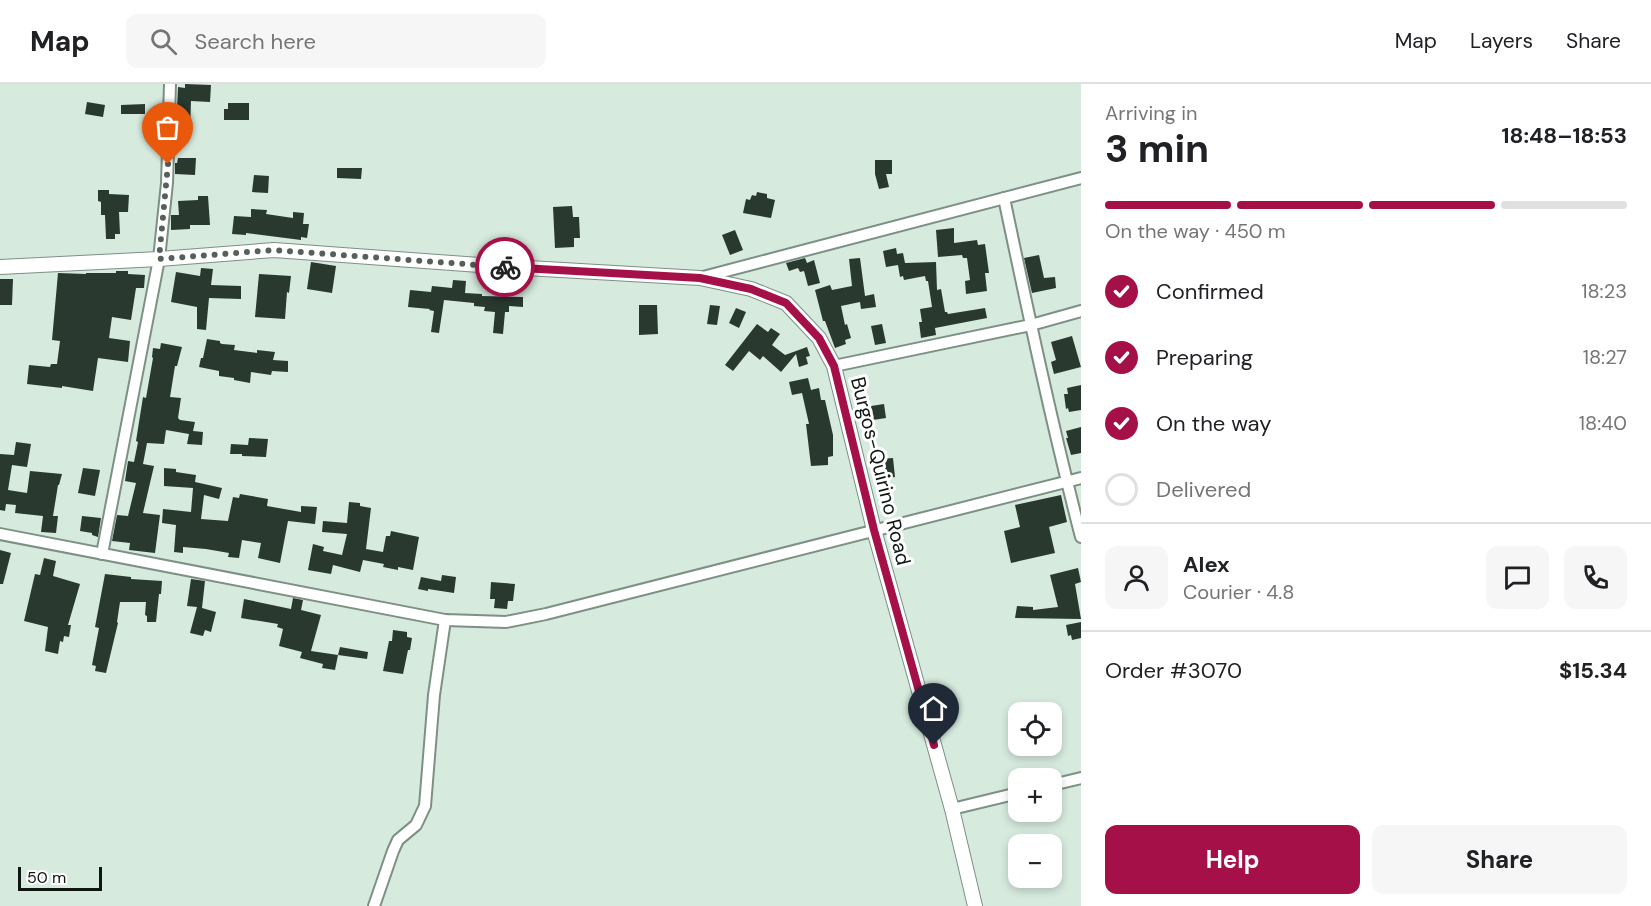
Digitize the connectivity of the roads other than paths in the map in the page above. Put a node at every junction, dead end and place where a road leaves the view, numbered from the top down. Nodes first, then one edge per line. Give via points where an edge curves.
1 (170, 84) edge
2 (1081, 178) edge
3 (1004, 198) junction
4 (159, 259) junction
5 (0, 267) edge
6 (700, 278) junction
7 (1081, 311) edge
8 (1031, 325) junction
9 (834, 366) junction
10 (1081, 478) edge
11 (1066, 482) junction
12 (874, 530) junction
13 (0, 534) edge
14 (1081, 537) edge
15 (102, 554) junction
16 (445, 620) junction
17 (1081, 778) edge
18 (1062, 783) edge
19 (1008, 795) edge
20 (952, 809) junction
21 (374, 906) edge
22 (975, 906) edge

1 - 4 street via 167,183
2 - 3 street
3 - 6 street
3 - 8 street
4 - 5 street, Burgos-Quirino Road
4 - 6 street, Burgos-Quirino Road via 274,250
4 - 15 street
6 - 9 street, Burgos-Quirino Road via 751,289 786,303 819,338
7 - 8 street
8 - 9 street
8 - 11 street
9 - 12 street, Burgos-Quirino Road
10 - 11 street
11 - 12 street
11 - 14 street
12 - 16 street via 546,614 506,622
12 - 20 street, Burgos-Quirino Road
13 - 15 street
15 - 16 street
16 - 21 street via 425,806 416,825 398,840
17 - 18 street
19 - 20 street
20 - 22 street, Burgos-Quirino Road

